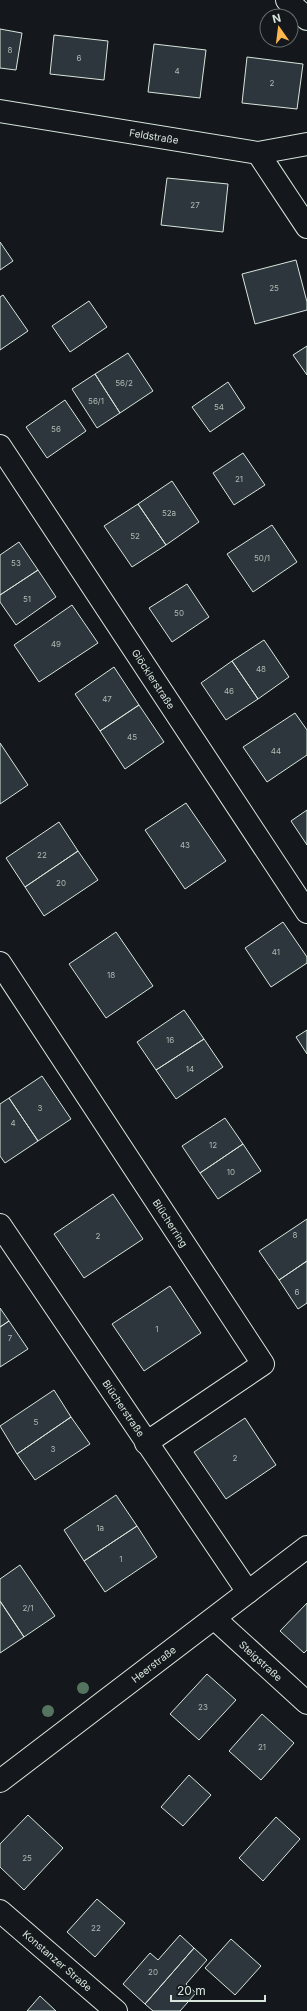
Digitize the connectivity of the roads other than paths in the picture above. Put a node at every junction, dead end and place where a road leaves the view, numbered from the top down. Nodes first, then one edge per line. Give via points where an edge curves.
1 (287, 0) edge
2 (307, 19) edge
3 (0, 111) edge
4 (307, 144) edge
5 (258, 153) junction
6 (307, 227) edge
7 (0, 446) edge
8 (307, 912) edge
9 (0, 963) edge
10 (0, 1225) edge
11 (146, 1443) junction
12 (307, 1547) edge
13 (248, 1592) junction
14 (215, 1619) junction
15 (307, 1703) edge
16 (2, 1775) edge
17 (0, 1911) edge
18 (116, 2011) edge

1 - 2 street
3 - 5 street, Feldstraße
4 - 5 street, Feldstraße
5 - 6 street
7 - 8 street, Glöcklerstraße
9 - 11 street, Blücherring via 263,1364
10 - 11 street, Blücherstraße
11 - 13 street, Blücherstraße
12 - 13 street, Heerstraße
13 - 14 street, Heerstraße
14 - 15 street, Steigstraße
14 - 16 street, Heerstraße
17 - 18 street, Konstanzer Straße

